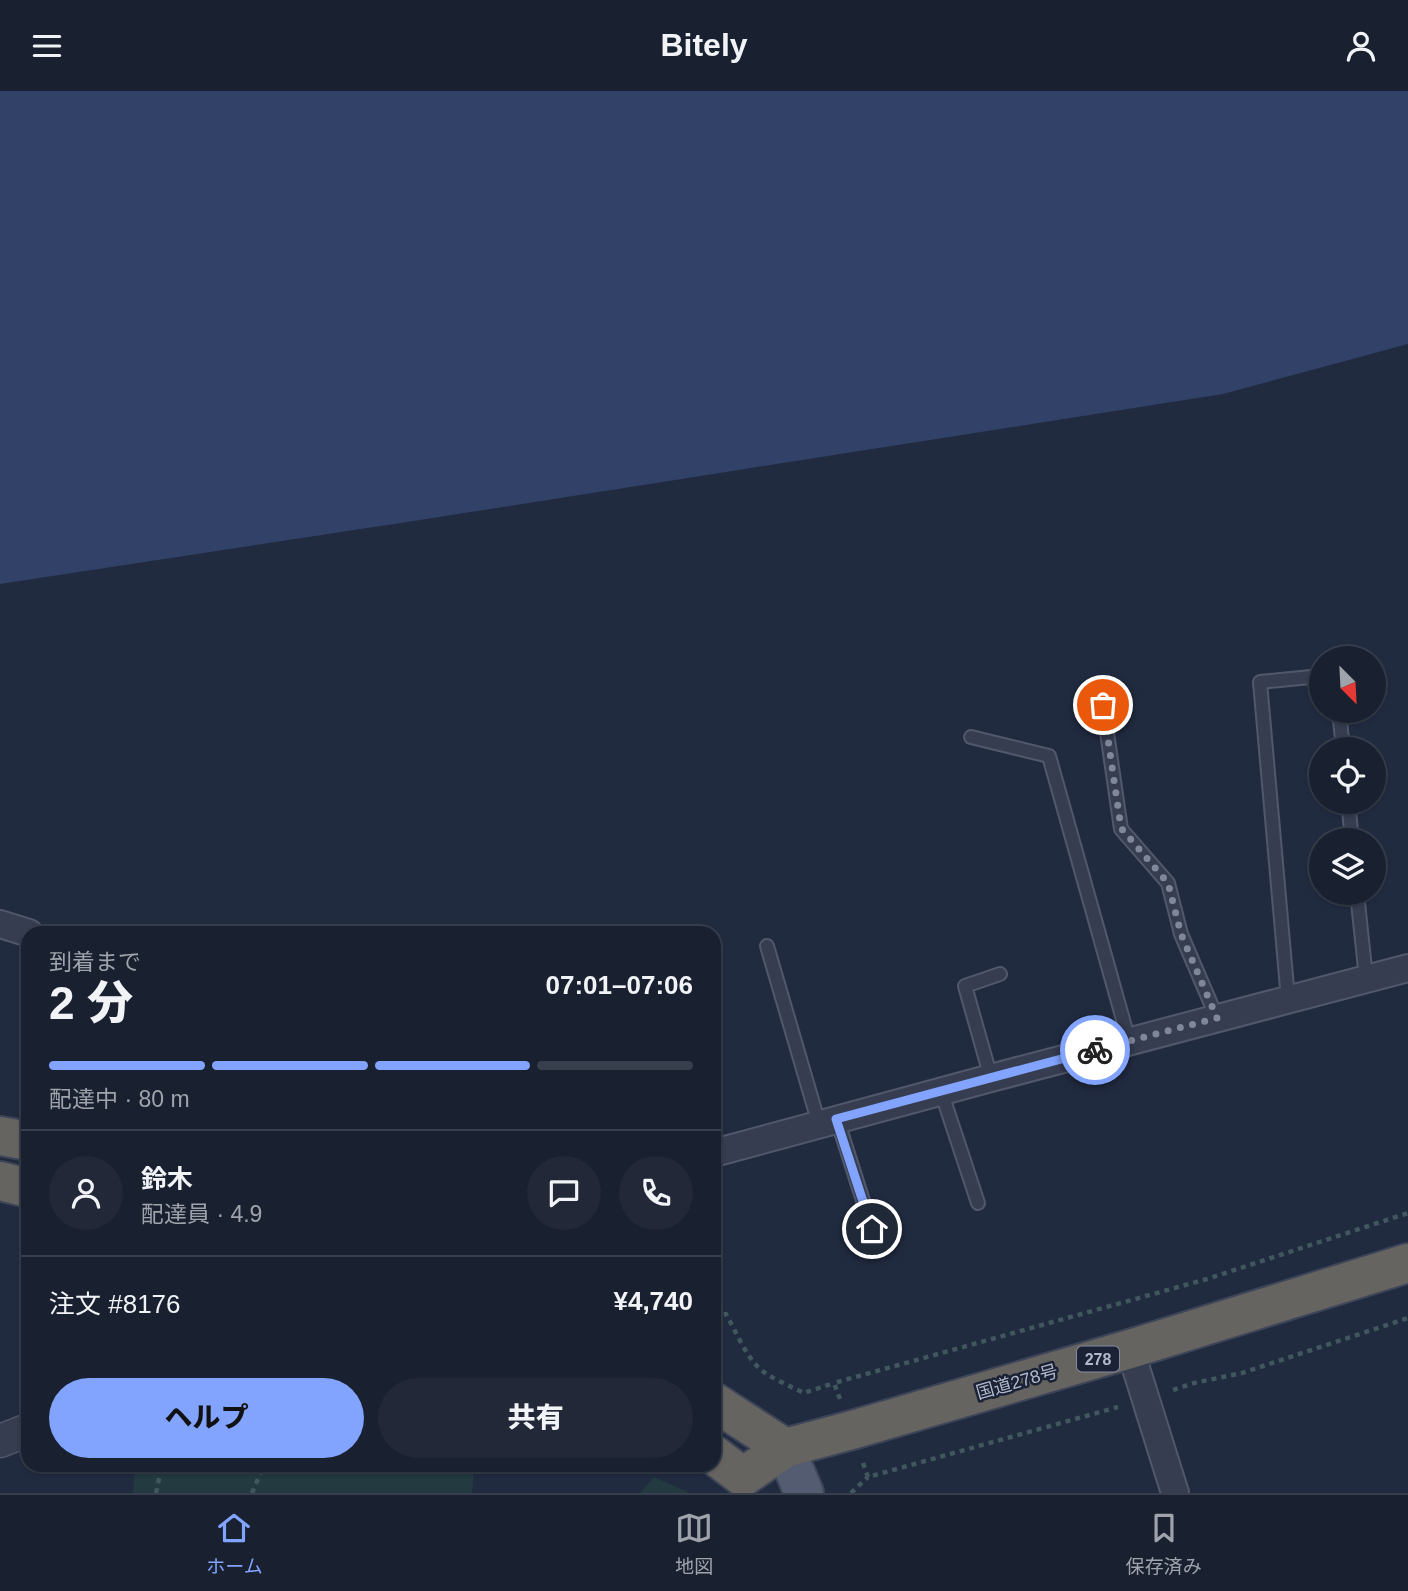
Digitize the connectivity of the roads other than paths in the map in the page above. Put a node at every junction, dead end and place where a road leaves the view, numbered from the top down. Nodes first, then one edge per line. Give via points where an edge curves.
1 (1309, 677) edge
2 (1103, 705) dead end
3 (971, 737) dead end
4 (1358, 905) edge
5 (0, 924) edge
6 (21, 931) edge
7 (767, 946) dead end
8 (1408, 968) edge
9 (1000, 974) dead end
10 (1366, 978) junction
11 (1288, 999) junction
12 (1217, 1018) junction
13 (1129, 1041) junction
14 (991, 1077) junction
15 (941, 1091) junction
16 (828, 1122) junction
17 (0, 1136) edge
18 (21, 1140) edge
19 (721, 1151) edge
20 (0, 1181) edge
21 (21, 1186) edge
22 (978, 1203) dead end
23 (872, 1229) dead end
24 (1406, 1269) edge
25 (1130, 1349) junction
26 (721, 1407) edge
27 (21, 1433) edge
28 (0, 1441) edge
29 (785, 1448) junction
30 (736, 1475) edge
31 (804, 1493) edge
32 (1175, 1493) edge

1 - 11 lane via 1260,682
2 - 12 lane via 1121,828 1168,883 1181,934
3 - 13 lane via 1049,756
4 - 10 lane
5 - 6 street
7 - 16 lane
8 - 10 street
9 - 14 lane via 965,986
10 - 11 street
11 - 12 street
12 - 13 street
13 - 14 street
14 - 15 street
15 - 16 street
15 - 22 lane
16 - 19 street
16 - 23 lane
17 - 18 highway
20 - 21 highway
24 - 25 highway, 国道278号 / 278
25 - 29 highway, 国道278号 / 278
25 - 32 street
26 - 29 highway
27 - 28 street
29 - 30 highway, 国道278号 / 278
29 - 31 main road

